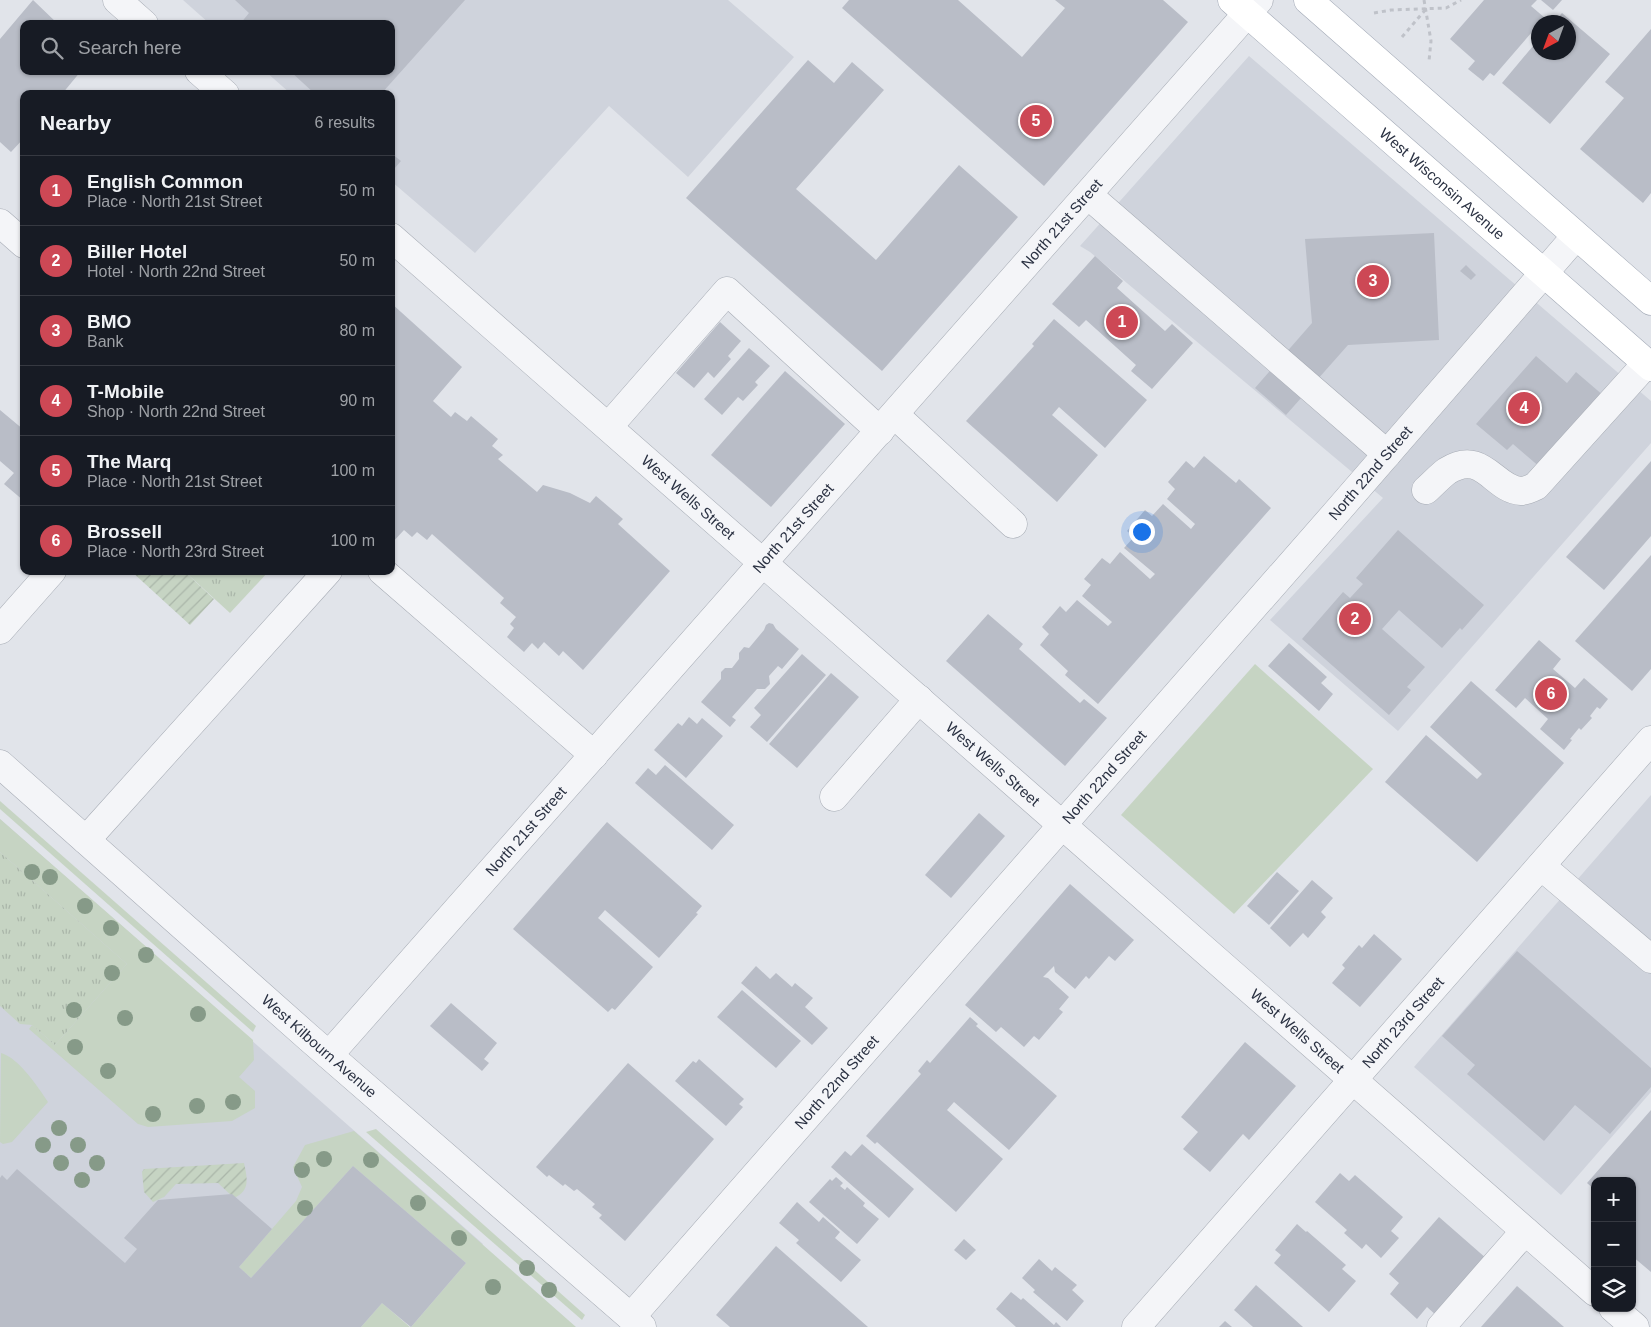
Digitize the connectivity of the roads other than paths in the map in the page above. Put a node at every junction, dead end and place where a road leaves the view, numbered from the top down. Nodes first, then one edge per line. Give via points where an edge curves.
1 (117, 0) edge
2 (1308, 0) edge
3 (1246, 5) edge
4 (140, 20) edge
5 (204, 75) edge
6 (220, 90) edge
7 (1088, 196) junction
8 (0, 223) edge
9 (1576, 236) junction
10 (20, 240) edge
11 (395, 240) edge
12 (1544, 274) junction
13 (1651, 302) edge
14 (1649, 365) edge
15 (888, 423) junction
16 (609, 426) junction
17 (1387, 454) junction
18 (1426, 490) dead end
19 (1013, 524) dead end
20 (764, 562) junction
21 (48, 575) edge
22 (324, 575) edge
23 (387, 575) edge
24 (0, 630) edge
25 (919, 699) junction
26 (1651, 740) edge
27 (594, 755) junction
28 (0, 764) edge
29 (834, 797) dead end
30 (1062, 826) junction
31 (86, 840) junction
32 (1541, 866) junction
33 (1651, 960) edge
34 (329, 1055) junction
35 (1353, 1081) junction
36 (1525, 1231) junction
37 (1591, 1289) edge
38 (1617, 1312) edge
39 (636, 1322) edge
40 (1136, 1327) edge
41 (1441, 1327) edge
42 (1634, 1327) edge

1 - 4 street
2 - 9 main road
3 - 7 street, North 21st Street
3 - 12 main road, West Wisconsin Avenue
5 - 6 street
7 - 15 street, North 21st Street
7 - 17 street
8 - 10 street
9 - 12 street, North 22nd Street
9 - 13 main road
11 - 16 street, West Wells Street
12 - 14 main road, West Wisconsin Avenue
12 - 17 street, North 22nd Street
14 - 18 street via 1536,486 1522,491 1505,486 1475,465 1447,471
15 - 16 street via 727,291
15 - 19 street
15 - 20 street, North 21st Street
16 - 20 street, West Wells Street
17 - 30 street, North 22nd Street
20 - 25 street, West Wells Street
20 - 27 street, North 21st Street
21 - 24 street
22 - 31 street
23 - 27 street
25 - 29 street
25 - 30 street, West Wells Street
26 - 32 street, North 23rd Street
27 - 34 street, North 21st Street
28 - 31 street, West Kilbourn Avenue
30 - 35 street, West Wells Street
30 - 39 street, North 22nd Street
31 - 34 street, West Kilbourn Avenue
32 - 33 street
32 - 35 street, North 23rd Street
34 - 39 street, West Kilbourn Avenue
35 - 36 street, West Wells Street
35 - 40 street, North 23rd Street
36 - 37 street, West Wells Street
36 - 41 street
38 - 42 street

